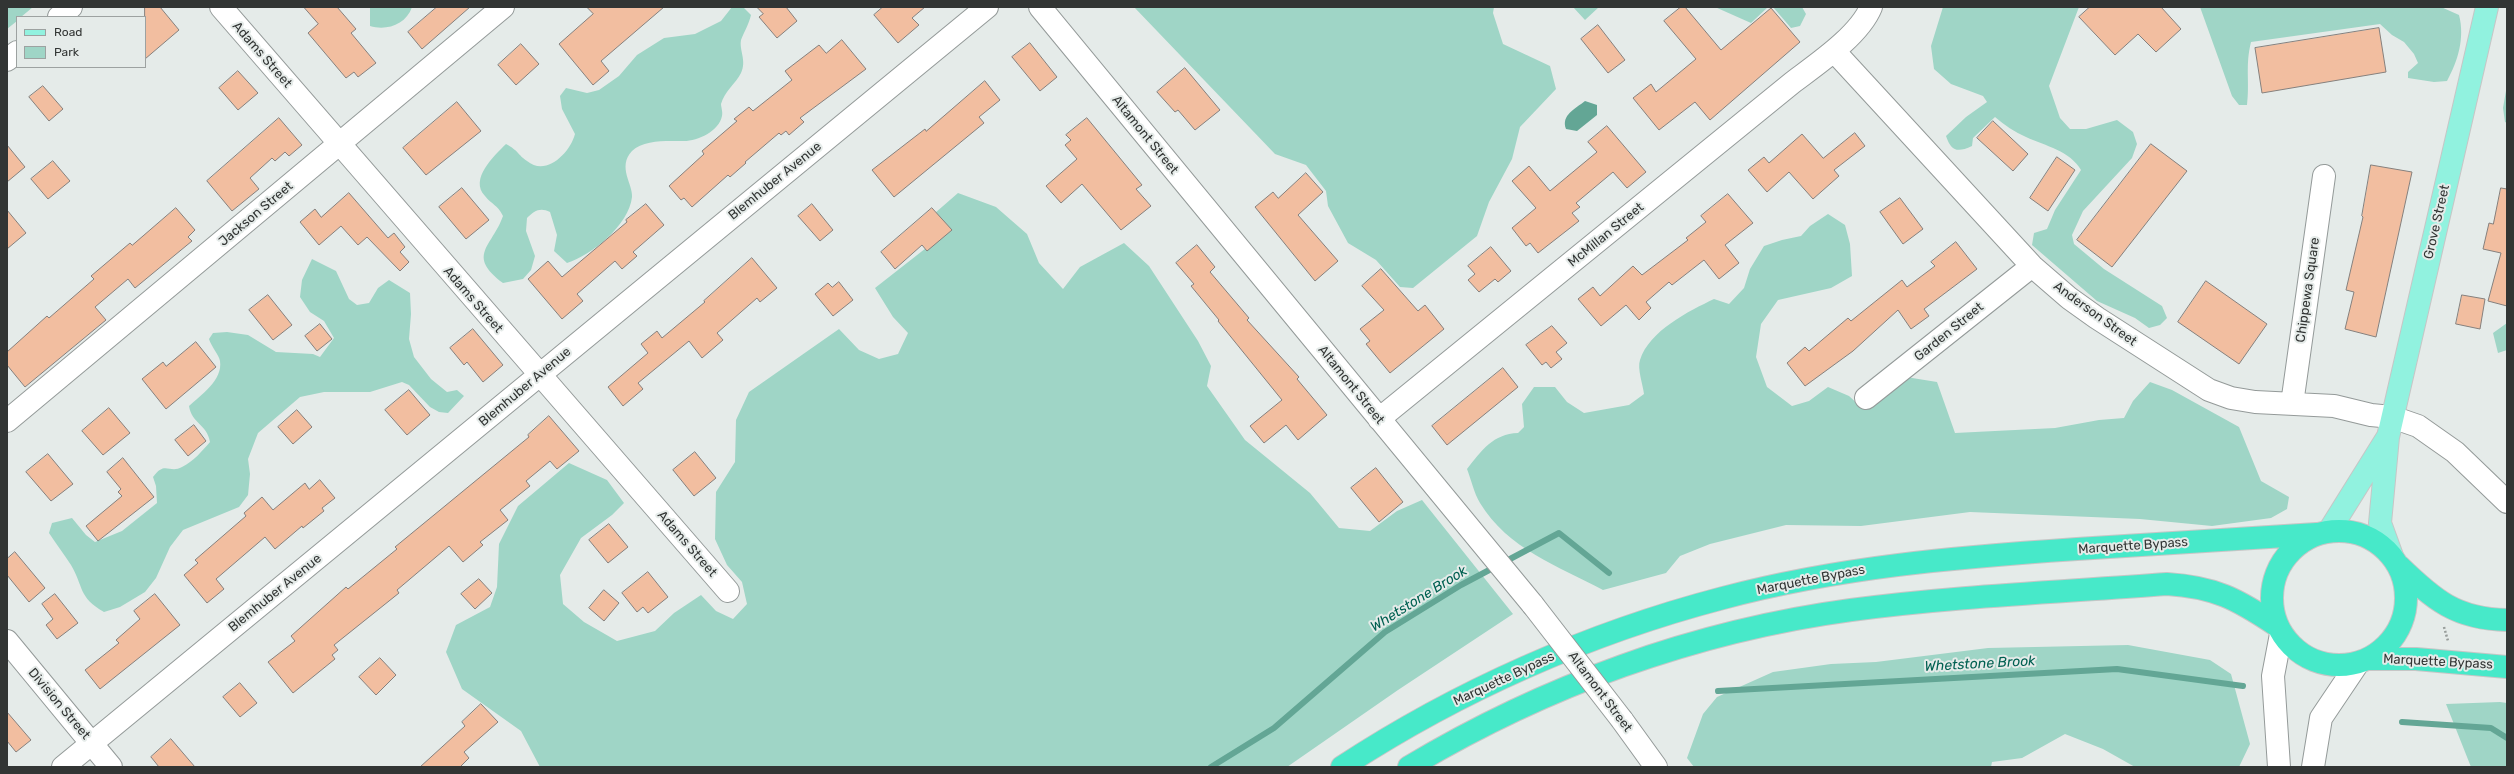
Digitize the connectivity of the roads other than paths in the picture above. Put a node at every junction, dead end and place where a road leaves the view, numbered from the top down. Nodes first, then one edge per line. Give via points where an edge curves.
1 (70, 7) edge
2 (221, 7) edge
3 (503, 7) edge
4 (987, 7) edge
5 (1040, 7) edge
6 (1871, 7) edge
7 (2487, 7) edge
8 (59, 16) edge
9 (1834, 51) junction
10 (16, 53) edge
11 (7, 60) edge
12 (338, 144) junction
13 (2324, 176) dead end
14 (2032, 266) junction
15 (539, 376) junction
16 (1866, 398) dead end
17 (2292, 404) junction
18 (1378, 419) junction
19 (7, 421) edge
20 (2390, 427) junction
21 (2507, 502) edge
22 (2323, 533) junction
23 (2395, 560) junction
24 (728, 591) dead end
25 (2507, 620) edge
26 (2278, 629) junction
27 (7, 642) edge
28 (2364, 661) junction
29 (2507, 667) edge
30 (92, 744) junction
31 (63, 767) edge
32 (111, 767) edge
33 (1342, 767) edge
34 (1409, 767) edge
35 (1656, 767) edge
36 (2279, 767) edge
37 (2313, 767) edge

1 - 8 street
2 - 12 street, Adams Street
3 - 12 street, Jackson Street
4 - 15 street, Blemhuber Avenue
5 - 18 street, Altamont Street
6 - 9 street, McMillan Street via 1867,15
7 - 20 main road, Grove Street
9 - 14 street, Anderson Street
9 - 18 street, McMillan Street via 1792,82
10 - 11 street
12 - 15 street, Adams Street
12 - 19 street, Jackson Street
13 - 17 street, Chippewa Square
14 - 16 street, Garden Street
14 - 17 street, Anderson Street via 2091,314 2209,390 2231,398
15 - 24 street, Adams Street
15 - 30 street, Blemhuber Avenue
17 - 20 street, Anderson Street via 2334,406 2371,415
18 - 35 street, Altamont Street, bridge via 1532,605
20 - 21 street, Anderson Street via 2424,430 2455,452
20 - 22 main road, Grove Street
20 - 23 main road, Grove Street via 2380,523
22 - 23 highway via 2362,534 2377,542
22 - 26 highway via 2299,546 2279,574 2274,590
22 - 33 highway, Marquette Bypass via 1953,558 1838,574 1724,597 1608,636 1510,676 1436,710
23 - 25 highway via 2429,594 2451,609 2478,617
23 - 28 highway via 2405,584 2403,617 2386,645
26 - 28 highway via 2302,656 2319,663
26 - 34 highway via 2226,595 2190,585 2167,584 1850,610 1733,632 1642,658 1507,714
26 - 36 street via 2273,676
27 - 30 street, Division Street
28 - 29 highway, Marquette Bypass via 2416,659
28 - 37 street via 2322,718
30 - 31 street, Blemhuber Avenue
30 - 32 street, Division Street

